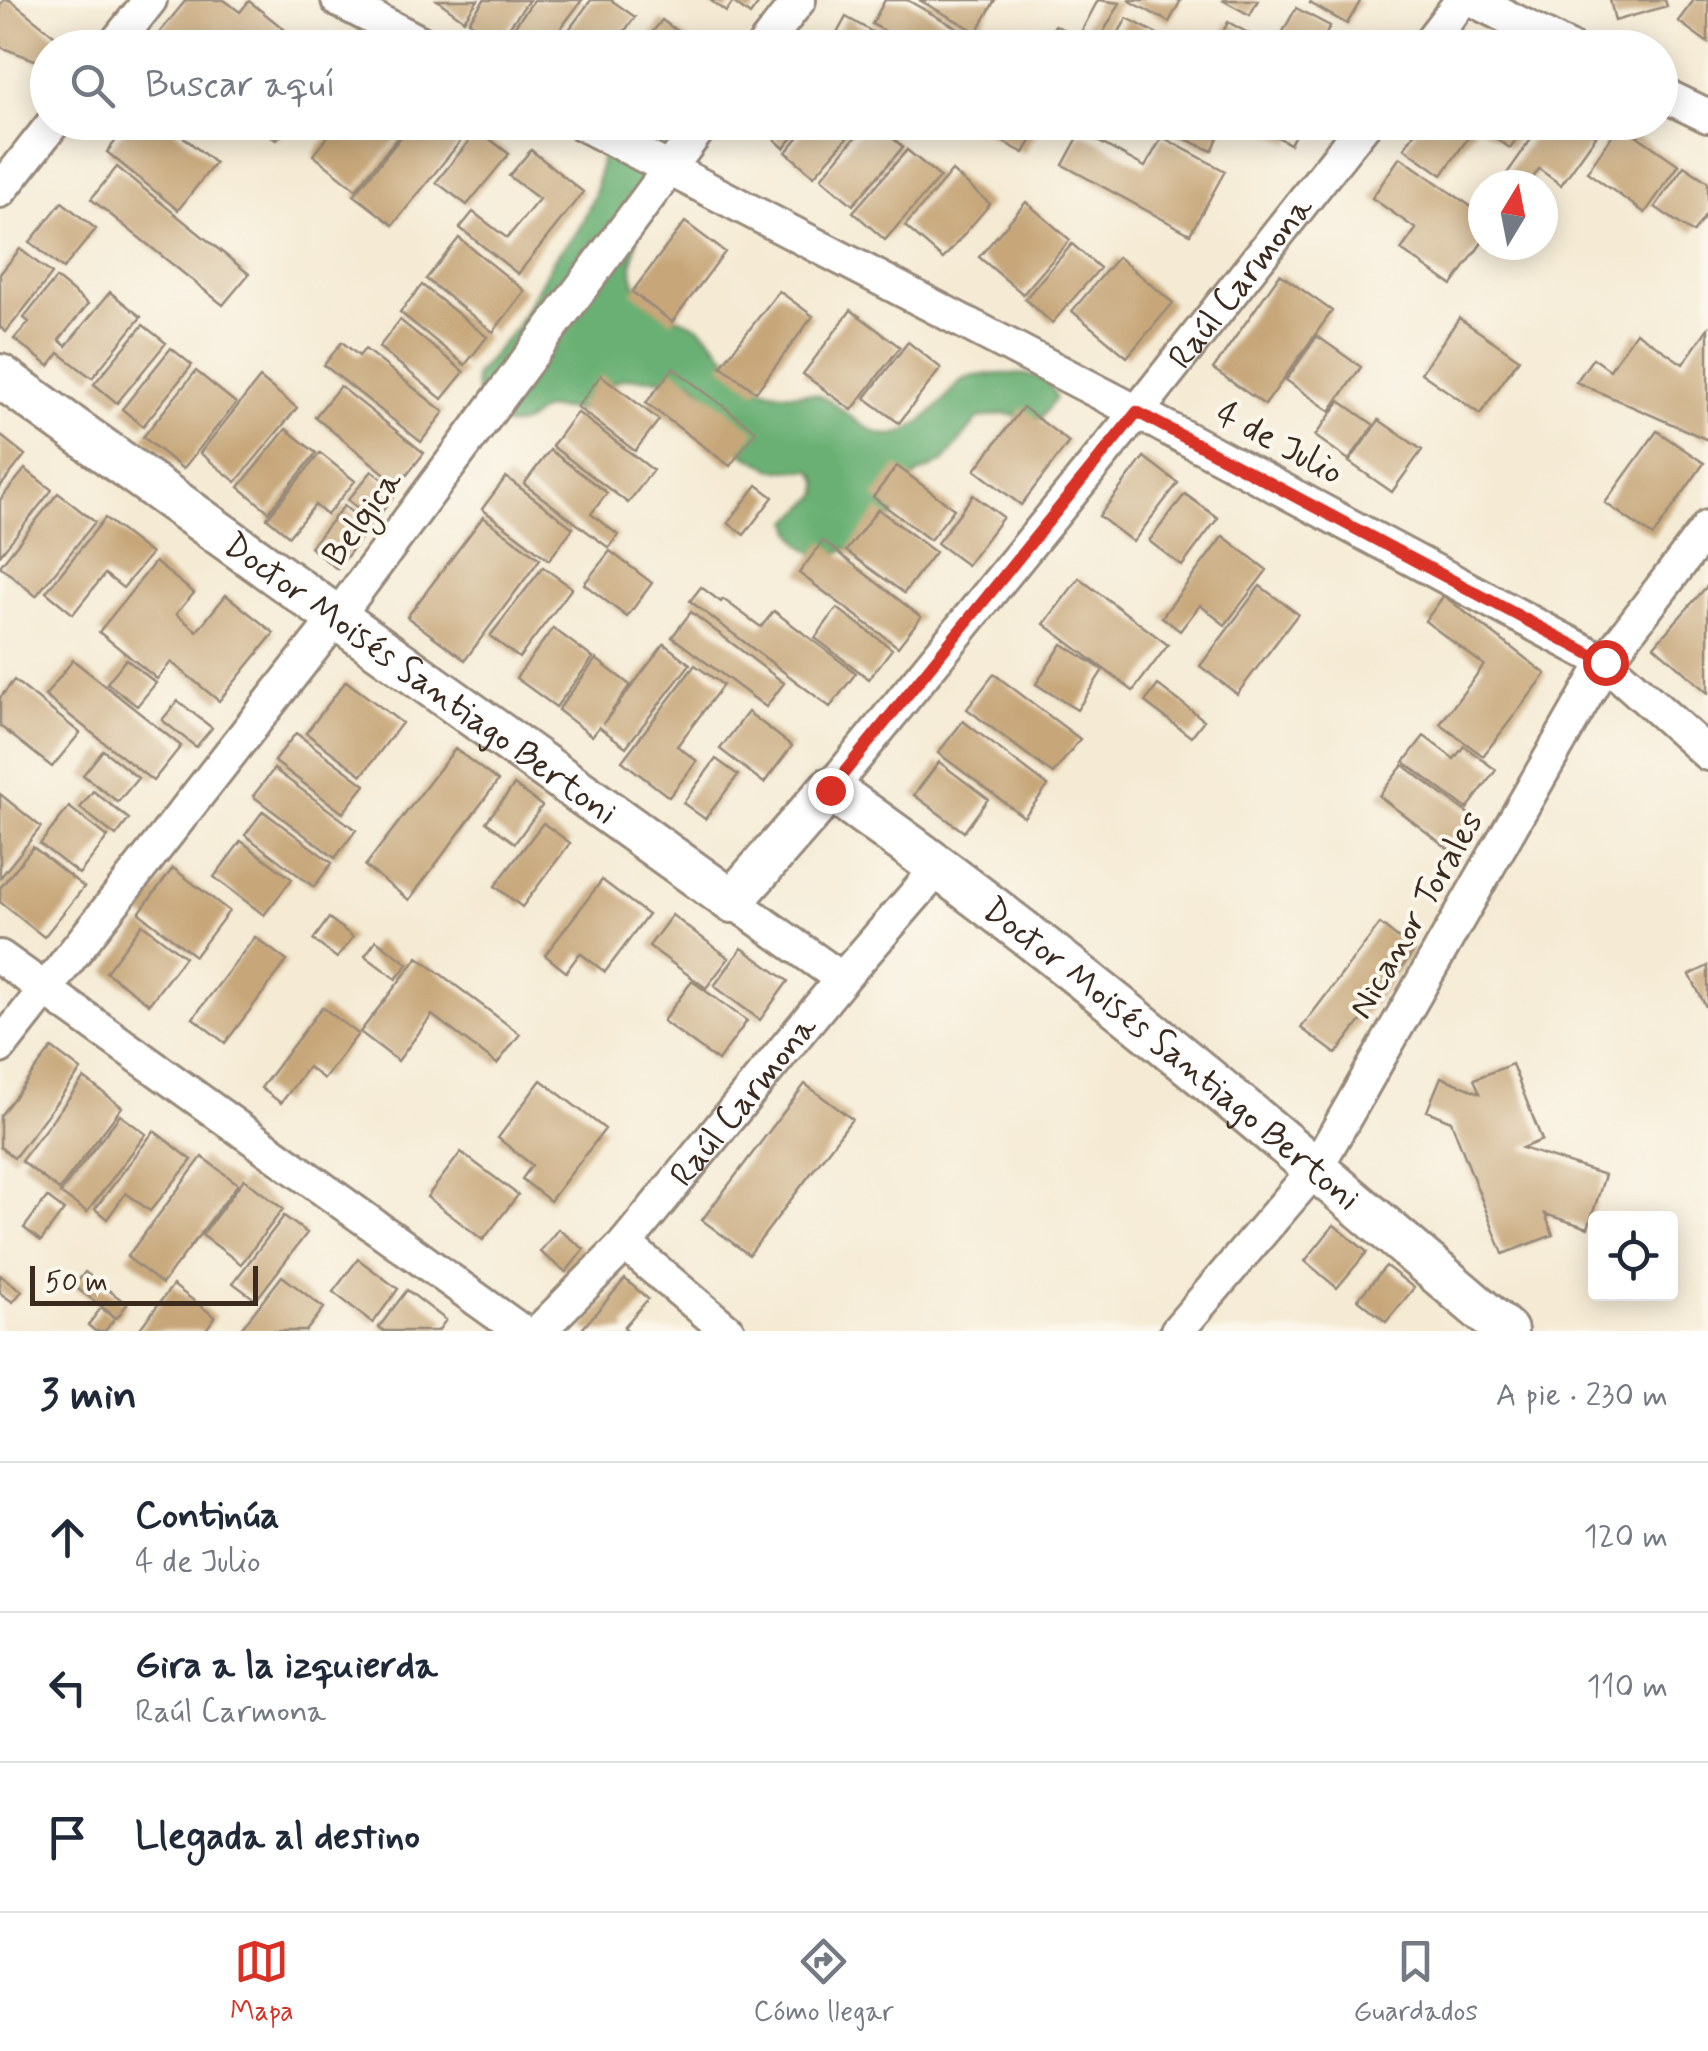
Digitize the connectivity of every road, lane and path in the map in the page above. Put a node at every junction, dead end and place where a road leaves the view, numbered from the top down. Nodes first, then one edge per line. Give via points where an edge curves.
1 (150, 0) edge
2 (338, 0) edge
3 (798, 0) edge
4 (1462, 0) edge
5 (1473, 0) edge
6 (126, 30) edge
7 (396, 30) edge
8 (776, 30) edge
9 (1439, 30) edge
10 (1533, 30) edge
11 (1678, 101) edge
12 (1708, 116) edge
13 (40, 140) edge
14 (614, 140) edge
15 (690, 140) edge
16 (1352, 140) edge
17 (668, 168) junction
18 (0, 191) edge
19 (0, 376) edge
20 (1137, 412) junction
21 (1708, 527) edge
22 (337, 617) junction
23 (1605, 662) junction
24 (1708, 754) edge
25 (830, 790) junction
26 (940, 866) junction
27 (732, 900) junction
28 (0, 958) edge
29 (842, 979) junction
30 (46, 990) junction
31 (0, 1048) edge
32 (1316, 1168) junction
33 (625, 1244) junction
34 (522, 1331) edge
35 (538, 1331) edge
36 (728, 1331) edge
37 (1178, 1331) edge
38 (1506, 1331) edge

1 - 6 street
2 - 7 street
3 - 8 street
4 - 9 street
5 - 10 street
11 - 12 street
13 - 18 street
14 - 17 street, 4 de Julio
15 - 17 street, Belgica
16 - 20 street, Raúl Carmona
17 - 20 street, 4 de Julio
17 - 22 street, Belgica
19 - 22 street, Doctor Moisés Santiago Bertoni
20 - 23 street, 4 de Julio
20 - 25 street, Raúl Carmona
21 - 23 street, Nicanor Torales
22 - 27 street, Doctor Moisés Santiago Bertoni
22 - 30 street, Belgica
23 - 24 street, 4 de Julio
23 - 32 street, Nicanor Torales
25 - 26 street, Doctor Moisés Santiago Bertoni
25 - 27 street, Raúl Carmona
26 - 29 street, Raúl Carmona
26 - 32 street, Doctor Moisés Santiago Bertoni
27 - 29 street, Doctor Moisés Santiago Bertoni
28 - 30 street
29 - 33 street, Raúl Carmona
30 - 31 street, Belgica
30 - 34 street
32 - 37 street, Nicanor Torales
32 - 38 street, Doctor Moisés Santiago Bertoni
33 - 35 street, Raúl Carmona
33 - 36 street

